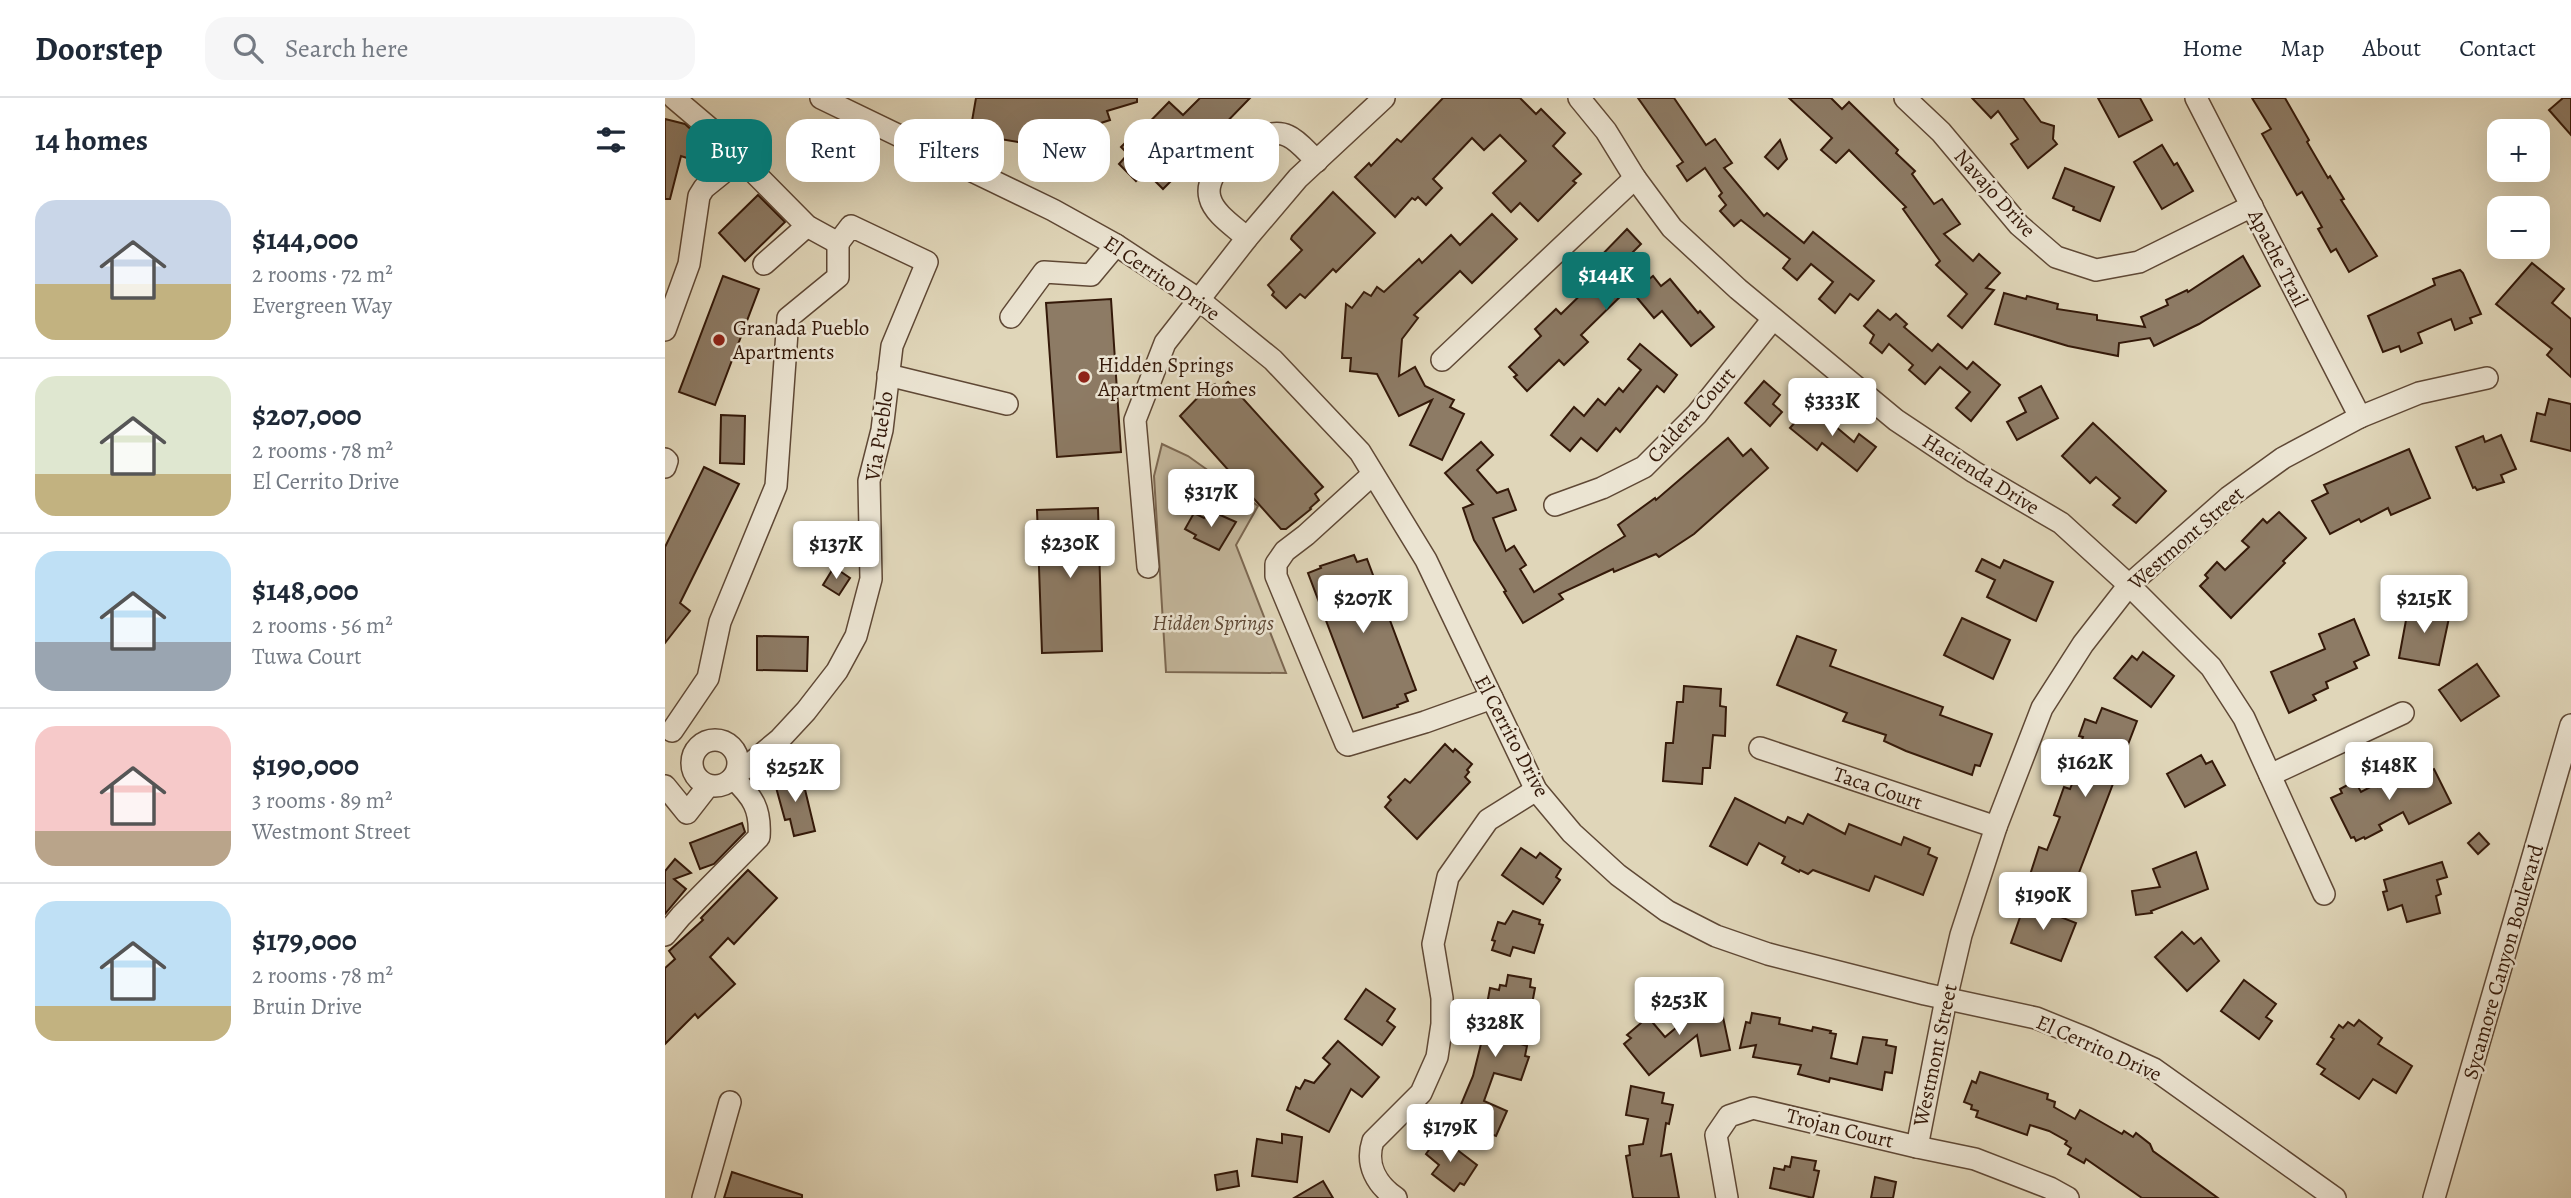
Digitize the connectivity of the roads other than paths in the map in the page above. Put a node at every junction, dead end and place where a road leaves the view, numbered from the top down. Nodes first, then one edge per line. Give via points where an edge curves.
1 (674, 98) edge
2 (821, 98) edge
3 (1384, 98) edge
4 (1579, 98) edge
5 (1905, 98) edge
6 (2196, 98) edge
7 (699, 119) edge
8 (1317, 161) junction
9 (1636, 178) junction
10 (711, 182) edge
11 (763, 182) edge
12 (2252, 206) junction
13 (807, 226) junction
14 (1247, 238) junction
15 (838, 243) junction
16 (1117, 245) junction
17 (764, 264) dead end
18 (1198, 299) junction
19 (1011, 317) dead end
20 (1773, 319) junction
21 (665, 330) edge
22 (1442, 360) dead end
23 (888, 375) junction
24 (2487, 378) dead end
25 (1007, 404) dead end
26 (2360, 417) junction
27 (665, 459) edge
28 (665, 467) edge
29 (1373, 474) junction
30 (1555, 505) dead end
31 (1148, 567) dead end
32 (2129, 585) junction
33 (1492, 698) junction
34 (2403, 713) dead end
35 (2571, 725) edge
36 (669, 728) edge
37 (1760, 748) dead end
38 (695, 750) junction
39 (2270, 775) junction
40 (733, 778) junction
41 (665, 786) edge
42 (708, 786) junction
43 (1536, 790) junction
44 (1996, 828) junction
45 (2323, 894) dead end
46 (665, 935) edge
47 (1946, 999) junction
48 (730, 1102) dead end
49 (1917, 1147) junction
50 (703, 1198) edge
51 (1396, 1198) edge
52 (1727, 1198) edge
53 (2068, 1198) edge
54 (2335, 1198) edge
55 (2434, 1198) edge

1 - 7 street
2 - 16 street, El Cerrito Drive
3 - 8 street
4 - 9 street, Hacienda Drive
5 - 12 street, Navajo Drive via 1941,132 2018,225 2056,257 2096,270 2139,262
6 - 12 street, Apache Trail
8 - 14 street
8 - 14 street via 1288,135 1266,133 1214,170 1209,198
9 - 20 street, Hacienda Drive via 1672,228
9 - 22 street
10 - 21 street via 699,196 689,264
11 - 13 street
12 - 26 street, Apache Trail
13 - 15 street
13 - 17 street
14 - 18 street
15 - 23 street, Via Pueblo via 851,226 927,262 892,346
15 - 36 street via 838,277 788,318 776,486 720,622 708,678
16 - 18 street, El Cerrito Drive
16 - 19 street via 1091,275 1044,272
18 - 29 street, El Cerrito Drive via 1273,360 1360,452
18 - 31 street via 1165,343 1135,420
20 - 30 street, Caldera Court via 1697,414 1644,467
20 - 32 street, Hacienda Drive via 1896,420 2061,523
23 - 25 street
23 - 40 street, Via Pueblo via 882,430 869,481 871,579 856,636 837,671 806,711
24 - 26 street, Westmont Street via 2419,393
26 - 32 street, Westmont Street via 2283,458 2229,497
27 - 28 street
29 - 33 street, El Cerrito Drive via 1426,560
29 - 33 street via 1276,564 1276,576 1346,744
32 - 39 street, Hacienda Drive via 2211,667 2244,719
32 - 44 street, Westmont Street via 2042,708
33 - 43 street, El Cerrito Drive
34 - 39 street
35 - 55 street, Sycamore Canyon Boulevard
36 - 38 street
37 - 44 street, Taca Court
38 - 40 street via 712,740 729,745 738,761
38 - 42 street via 694,774
39 - 45 street, Hacienda Drive
40 - 42 street, Via Pueblo via 717,787
40 - 46 street via 757,804 759,837
41 - 42 street via 687,813
43 - 47 street, El Cerrito Drive via 1572,833 1618,875 1667,911 1716,936 1768,954
43 - 51 street via 1488,820 1448,877 1433,944 1442,998 1437,1057 1421,1093 1370,1149 1378,1183
44 - 47 street, Westmont Street via 1961,935
47 - 49 street, Westmont Street
47 - 54 street, El Cerrito Drive via 2036,1018 2154,1069
48 - 50 street
49 - 52 street, Trojan Court via 1753,1108 1729,1116 1716,1135
49 - 53 street, Trojan Court via 1975,1159

